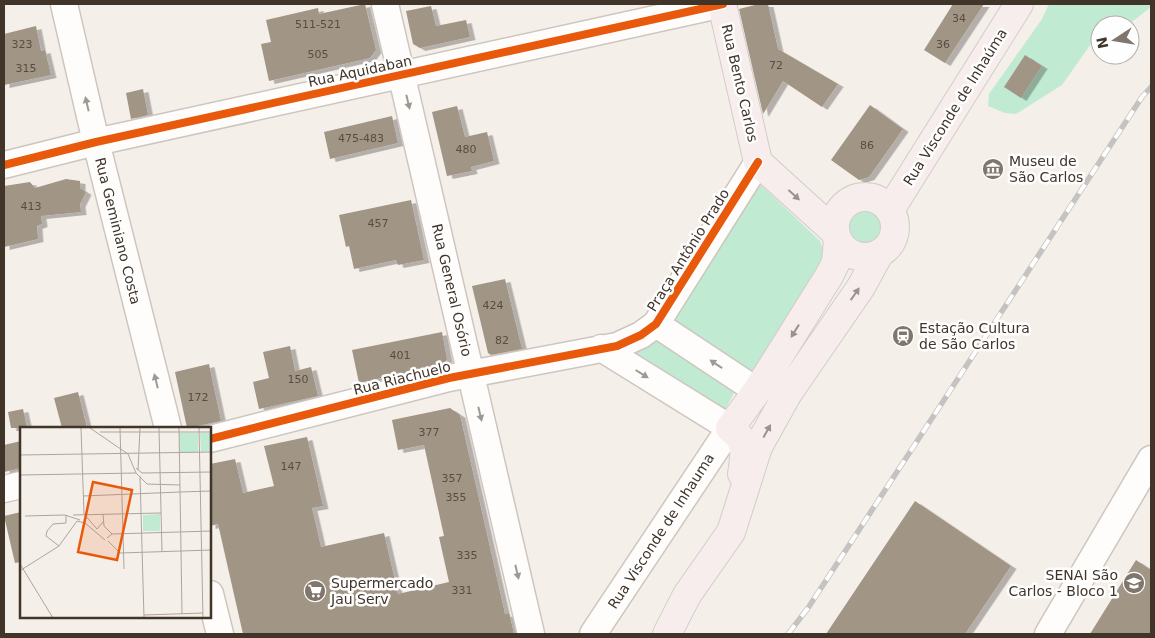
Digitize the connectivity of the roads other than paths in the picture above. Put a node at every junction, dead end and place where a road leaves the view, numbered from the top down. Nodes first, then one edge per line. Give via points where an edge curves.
1 (64, 4) edge
2 (385, 4) edge
3 (722, 4) edge
4 (1019, 4) edge
5 (402, 74) junction
6 (96, 142) junction
7 (758, 162) junction
8 (4, 165) edge
9 (890, 210) junction
10 (836, 236) junction
11 (879, 254) junction
12 (656, 324) junction
13 (601, 348) junction
14 (471, 373) junction
15 (757, 391) junction
16 (168, 427) edge
17 (730, 428) junction
18 (211, 439) edge
19 (1148, 472) edge
20 (20, 485) edge
21 (4, 489) edge
22 (735, 521) junction
23 (211, 598) edge
24 (220, 634) edge
25 (531, 634) edge
26 (593, 634) edge
27 (667, 634) edge
28 (1048, 634) edge

6 -> 1 street, Rua Geminiano Costa
2 - 5 street, Rua General Osório
3 - 5 street, Rua Aquidaban
3 - 7 main road, Rua Bento Carlos
4 - 9 main road, Rua Visconde de Inhaúma
5 - 6 street, Rua Aquidaban
5 -> 14 street, Rua General Osório
6 - 8 street, Rua Aquidaban
16 -> 6 street, Rua Geminiano Costa
7 -> 10 main road
7 - 12 street, Praça Antônio Prado
9 - 10 main road via 874,198 854,198 839,212
9 - 11 main road via 894,220 893,240
10 - 11 main road via 844,249 860,257
10 -> 15 main road via 836,262 829,276
22 -> 11 main road via 758,447
12 - 13 street, Praça Antônio Prado via 617,346
15 -> 12 street
13 - 14 street, Rua Riachuelo
13 -> 17 street
14 - 18 street, Rua Riachuelo
14 -> 25 street, Rua General Osório
15 - 17 main road
17 - 22 main road via 738,433 745,448
17 - 26 street, Rua Visconde de Inhauma
19 - 28 street
20 - 21 street
22 - 27 main road via 687,595
23 - 24 street

